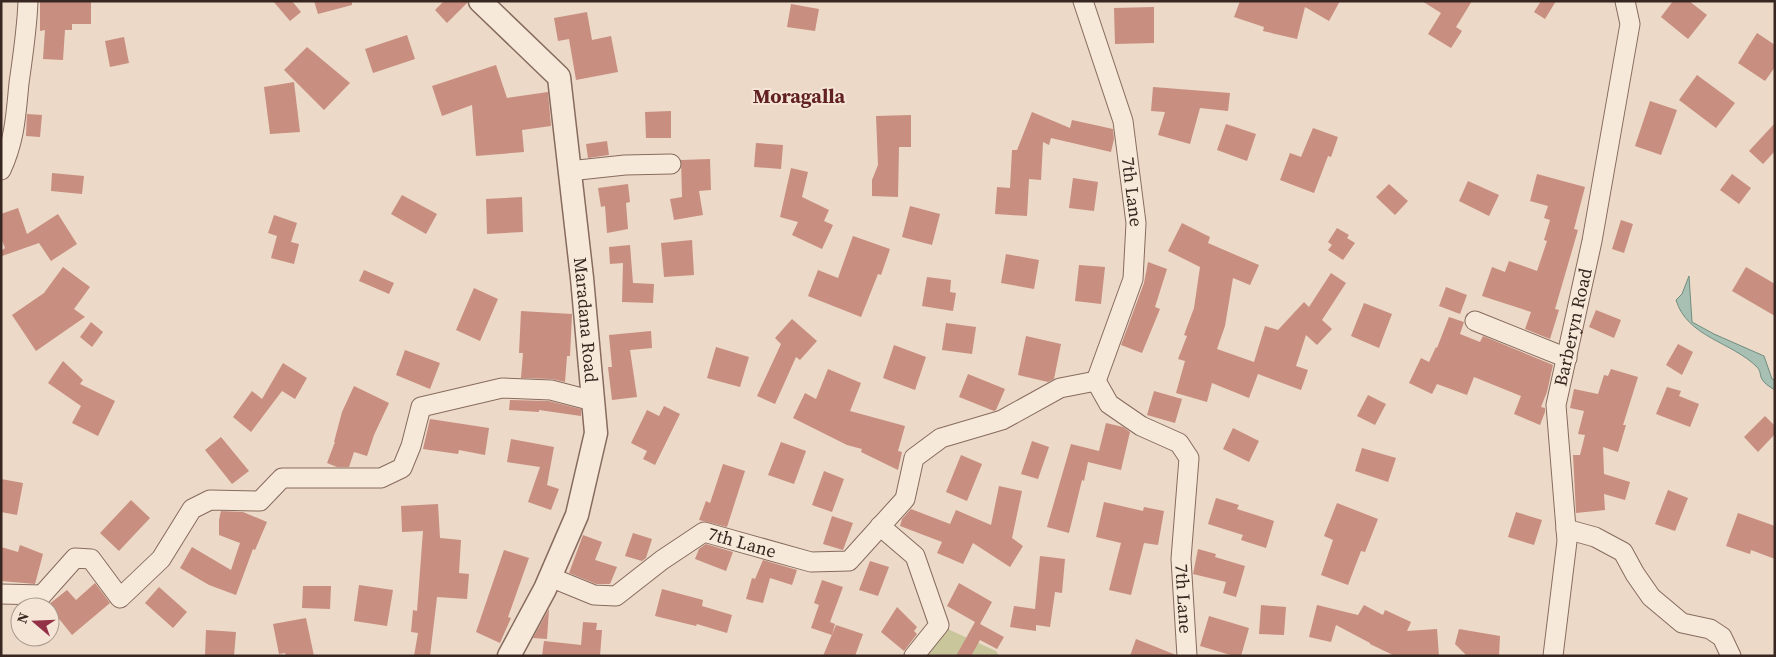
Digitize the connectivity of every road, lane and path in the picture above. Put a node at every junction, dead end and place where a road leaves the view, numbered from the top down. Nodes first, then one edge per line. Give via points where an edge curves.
1 (28, 1) edge
2 (480, 1) edge
3 (1083, 1) edge
4 (1624, 1) edge
5 (671, 164) dead end
6 (1, 170) edge
7 (570, 171) junction
8 (1475, 321) dead end
9 (1566, 358) junction
10 (1096, 380) junction
11 (593, 401) junction
12 (880, 526) junction
13 (1566, 528) junction
14 (550, 577) junction
15 (1, 594) edge
16 (1724, 651) edge
17 (509, 656) edge
18 (914, 656) edge
19 (1187, 656) edge
20 (1553, 656) edge

1 - 6 street via 17,114 12,144
2 - 7 street, Maradana Road via 559,77
3 - 10 street, 7th Lane via 1123,121 1136,223 1133,279
4 - 9 street, Barberyn Road via 1630,24 1592,241
5 - 7 street
7 - 11 street, Maradana Road
8 - 9 street
9 - 13 street, Barberyn Road via 1556,405
10 - 12 street, 7th Lane via 1060,388 1002,420 941,438 914,458 905,499
10 - 19 street, 7th Lane via 1109,404 1141,426 1179,443 1189,458 1182,560
11 - 14 street, Maradana Road via 596,433 577,515
11 - 15 street via 551,390 502,388 421,407 402,468 381,478 282,478 260,501 210,500 192,509 161,559 120,598 91,559 75,558 42,595
12 - 14 street, 7th Lane via 850,561 811,562 704,532 616,596 594,595
12 - 18 street via 915,556 939,625
13 - 16 street via 1595,537 1623,552 1650,597 1682,623 1710,629 1722,637
13 - 20 street, Barberyn Road
14 - 17 street, Maradana Road

